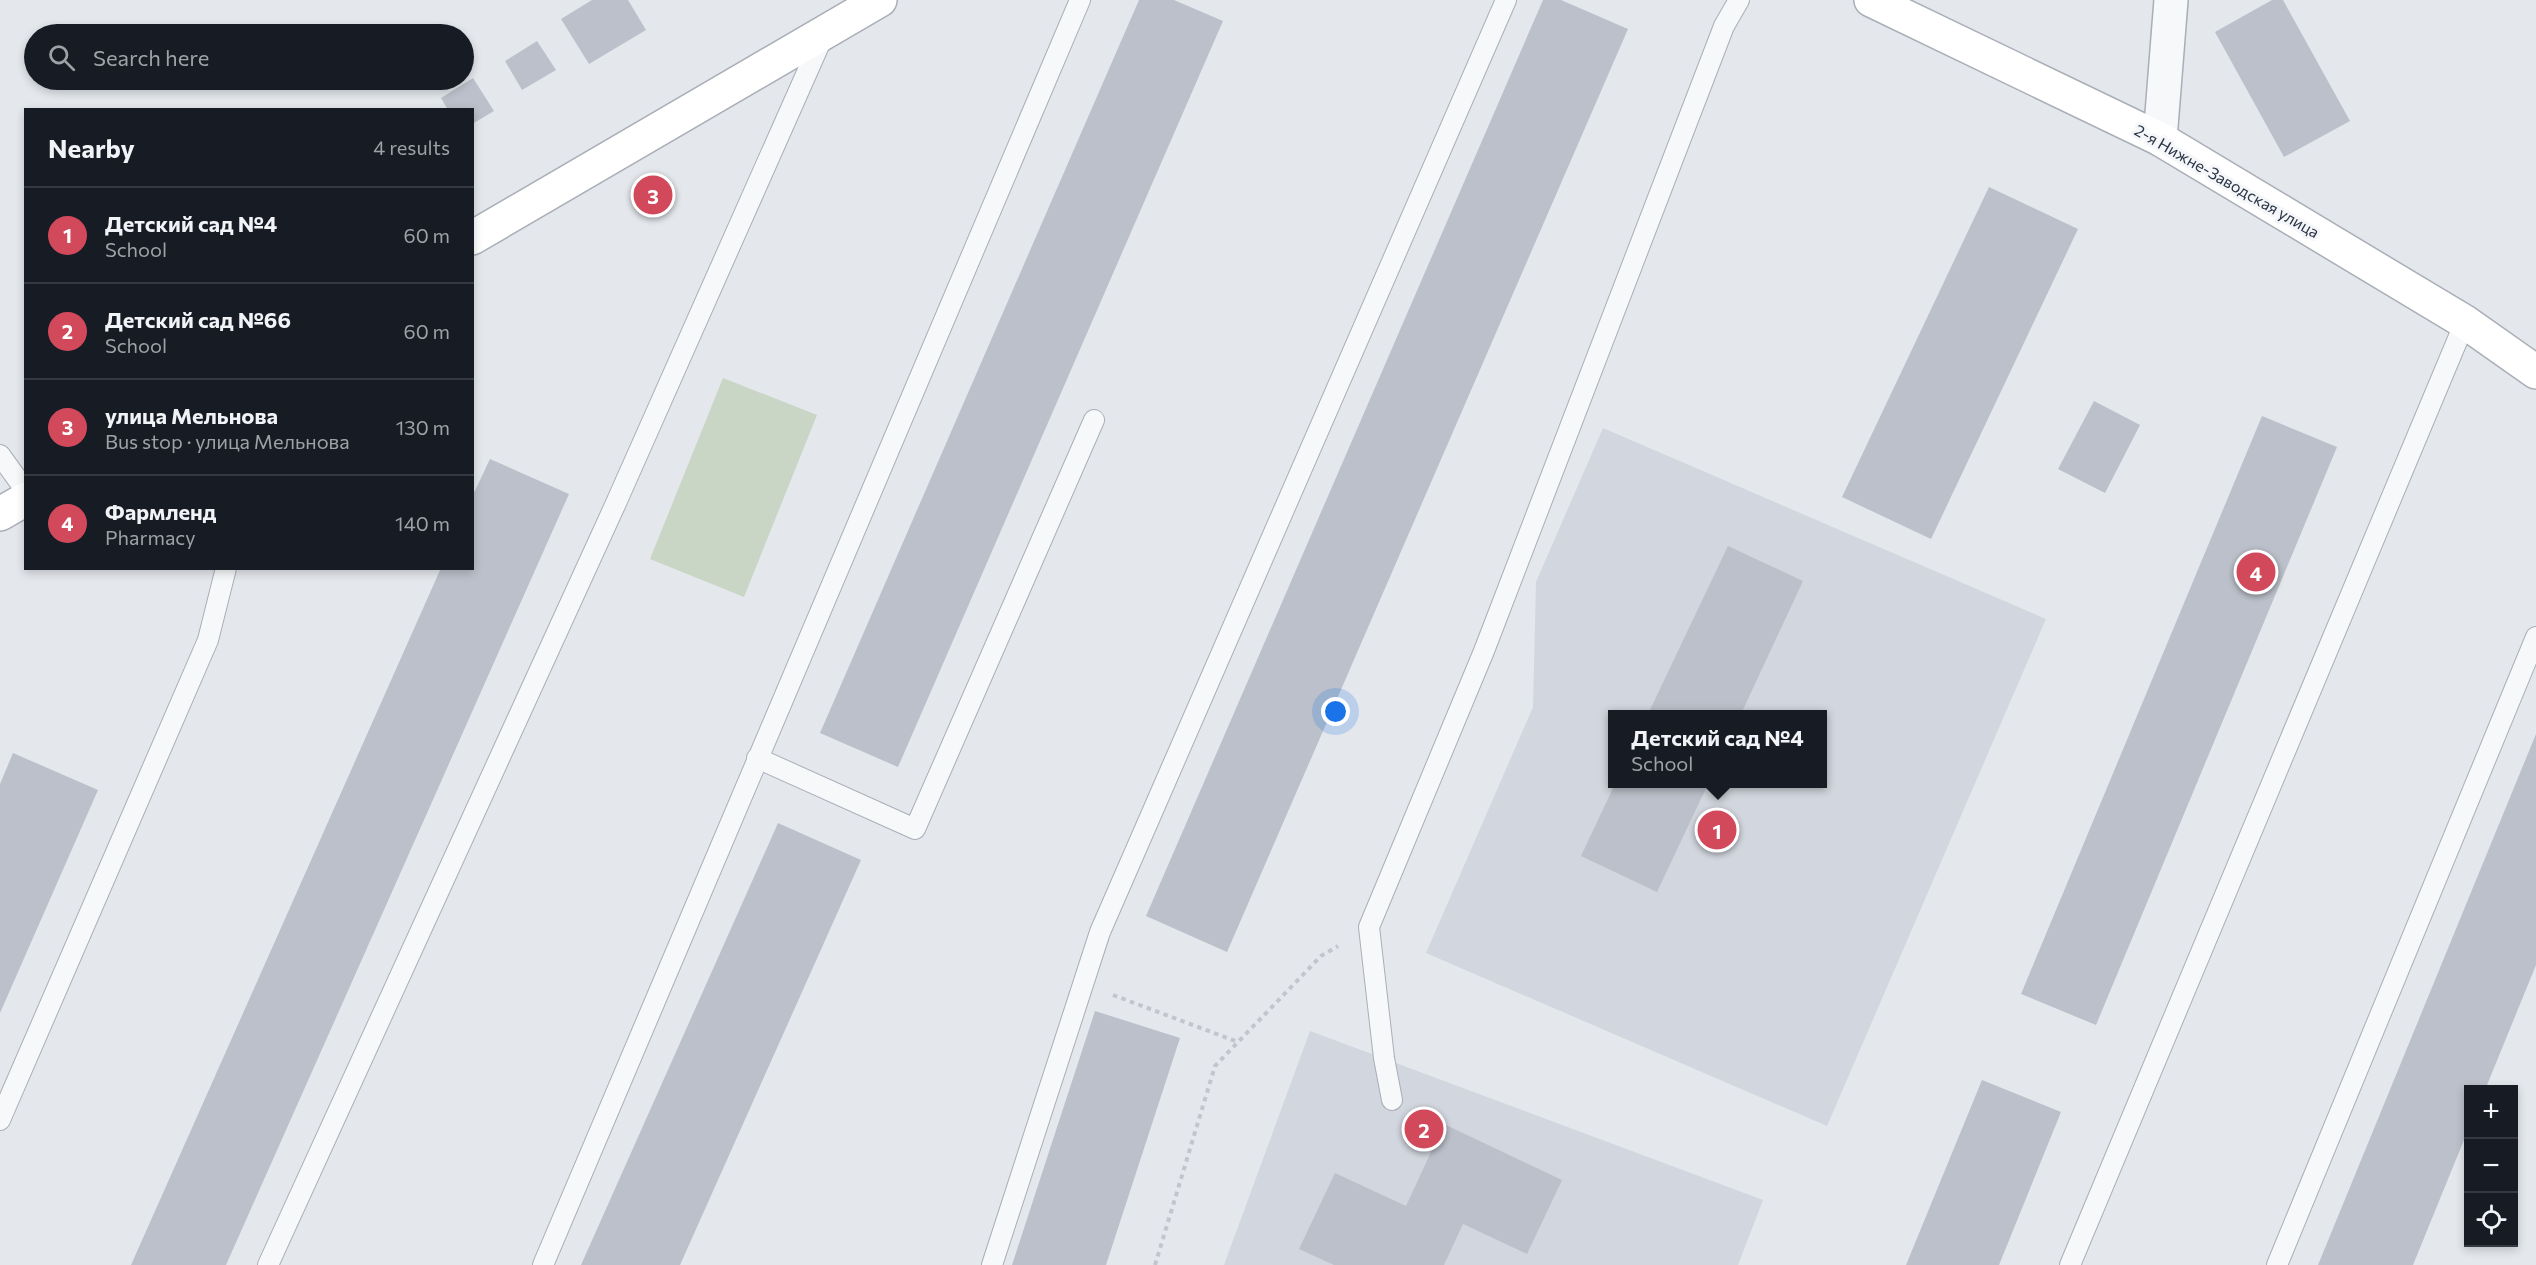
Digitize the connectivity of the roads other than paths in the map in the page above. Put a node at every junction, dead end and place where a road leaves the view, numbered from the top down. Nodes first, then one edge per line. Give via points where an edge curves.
1 (880, 0) edge
2 (1080, 0) edge
3 (1506, 0) edge
4 (1739, 0) edge
5 (1871, 0) edge
6 (2171, 0) edge
7 (825, 32) junction
8 (2160, 139) junction
9 (474, 237) edge
10 (2465, 322) junction
11 (2536, 372) edge
12 (1094, 420) dead end
13 (0, 455) edge
14 (24, 488) edge
15 (24, 500) edge
16 (0, 514) edge
17 (226, 570) edge
18 (2536, 637) edge
19 (757, 758) junction
20 (1392, 1100) dead end
21 (0, 1120) edge
22 (268, 1265) edge
23 (543, 1265) edge
24 (992, 1265) edge
25 (2070, 1265) edge
26 (2277, 1265) edge

1 - 7 main road
2 - 19 lane
3 - 24 lane via 1105,921
4 - 20 lane via 1724,26 1484,651 1369,927
5 - 8 main road, 2-я Нижне-Заводская улица
6 - 8 street
7 - 9 main road
7 - 22 lane via 616,503
8 - 10 main road, 2-я Нижне-Заводская улица
10 - 11 main road, 2-я Нижне-Заводская улица
10 - 25 lane
12 - 19 lane via 915,829
13 - 14 lane
15 - 16 main road
17 - 21 lane via 208,640
18 - 26 lane
19 - 23 lane

